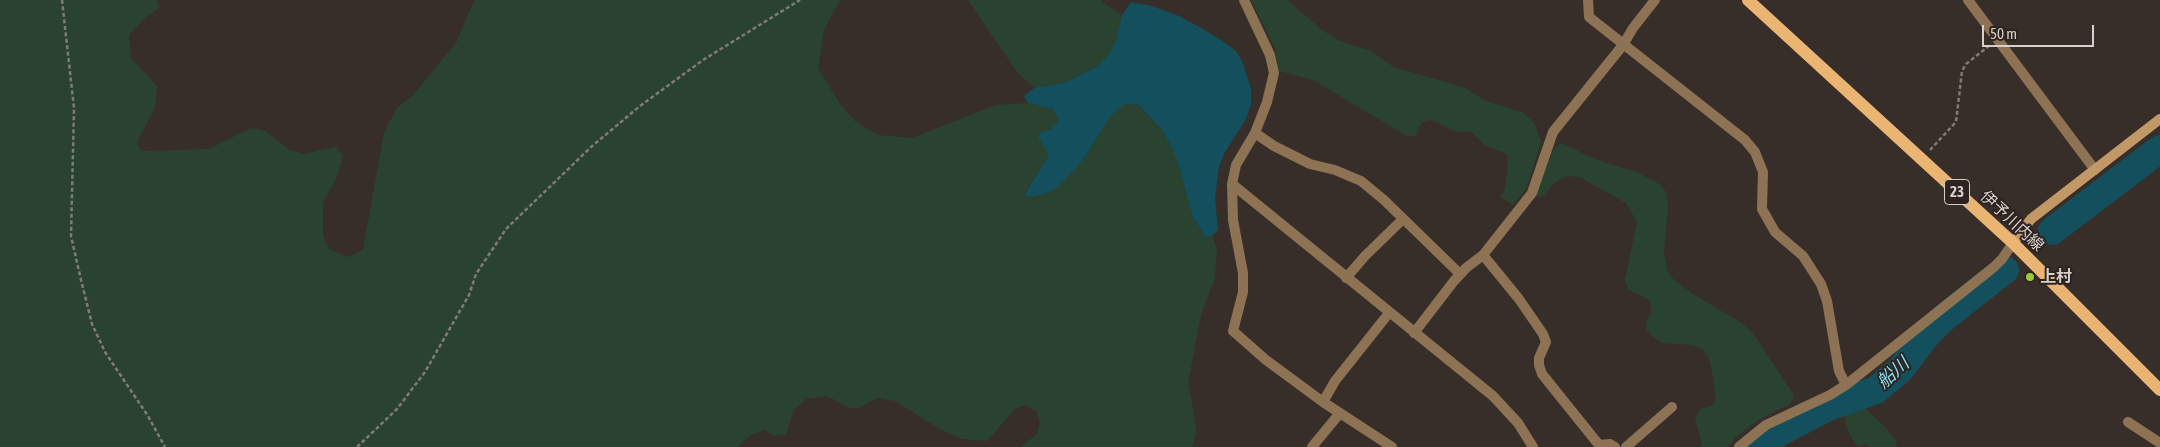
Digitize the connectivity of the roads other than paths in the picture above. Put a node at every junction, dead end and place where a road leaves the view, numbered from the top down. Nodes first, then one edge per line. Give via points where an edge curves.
1 (1244, 0) edge
2 (1588, 0) edge
3 (1655, 0) edge
4 (1748, 0) edge
5 (1968, 0) edge
6 (1623, 45) junction
7 (2160, 119) edge
8 (1255, 133) junction
9 (2095, 170) junction
10 (1232, 184) junction
11 (1403, 219) junction
12 (2013, 243) junction
13 (1483, 255) junction
14 (1460, 274) junction
15 (1346, 278) junction
16 (1389, 313) junction
17 (1414, 333) junction
18 (1846, 385) junction
19 (2160, 390) edge
20 (1323, 402) junction
21 (1672, 407) dead end
22 (1340, 413) junction
23 (2128, 422) dead end
24 (2160, 444) edge
25 (1385, 445) edge
26 (1599, 446) edge
27 (1312, 447) edge
28 (1533, 447) edge
29 (1615, 447) edge
30 (1626, 447) edge
31 (1738, 447) edge

1 - 8 street via 1270,55 1274,74
2 - 6 street via 1589,17
3 - 6 street
4 - 12 main road, 伊予川内線 / 23
5 - 9 street
6 - 13 street via 1553,132 1532,193
6 - 18 street via 1745,140 1755,152 1763,172 1762,209 1775,232 1803,256 1821,284 1839,371
7 - 9 street
8 - 10 street via 1236,165
8 - 11 street via 1310,164 1361,181
9 - 12 street via 2031,219
10 - 15 street
10 - 20 street via 1233,220 1243,273 1243,292 1233,331
11 - 14 street
11 - 15 street
12 - 18 street via 1994,267
12 - 19 main road, 伊予川内線 / 23
13 - 14 street
13 - 26 street via 1544,334 1546,342 1539,358 1542,374
14 - 17 street
15 - 16 street
16 - 17 street
16 - 20 street via 1335,381
17 - 28 street via 1493,396 1518,423
18 - 31 street via 1766,425
20 - 22 street
21 - 30 street
22 - 25 street
22 - 27 street
23 - 24 street
26 - 29 street via 1610,444

